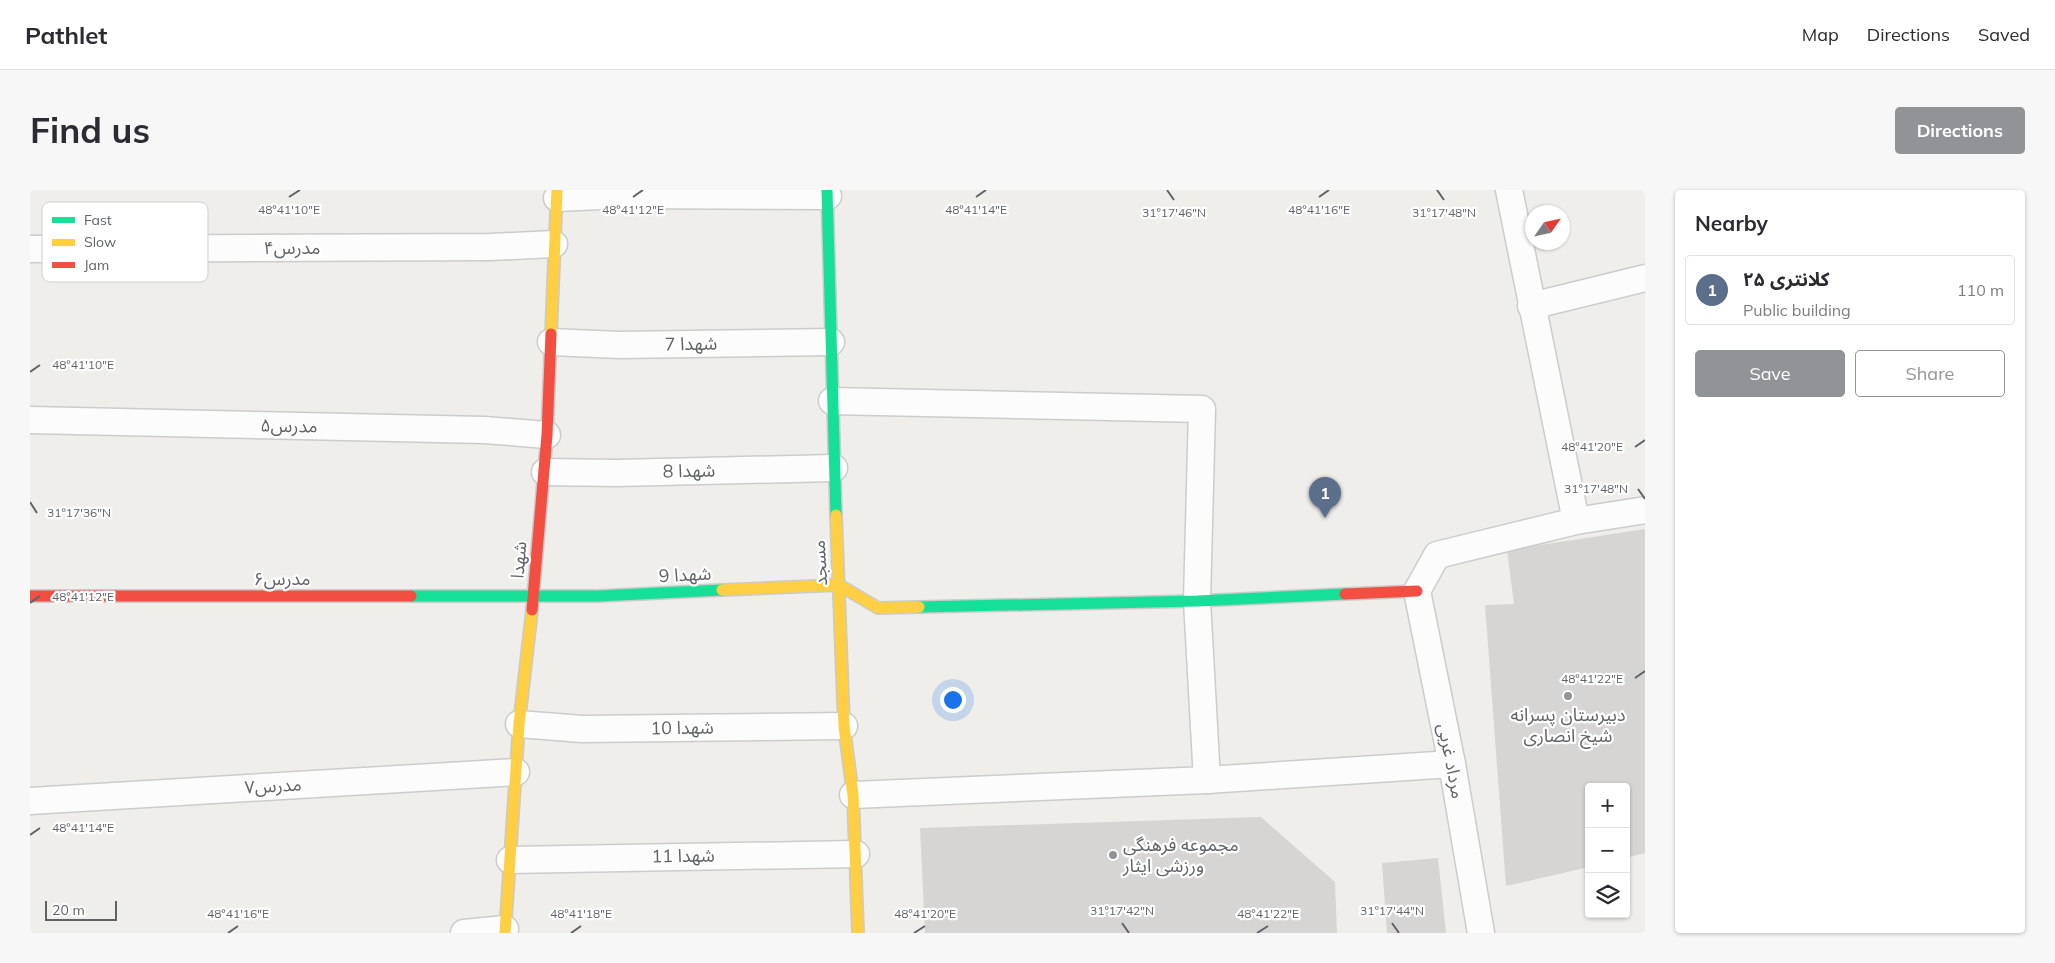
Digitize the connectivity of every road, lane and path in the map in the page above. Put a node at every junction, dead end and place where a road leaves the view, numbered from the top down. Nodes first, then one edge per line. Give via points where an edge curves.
1 (1509, 190) edge
2 (827, 193) edge
3 (557, 194) edge
4 (554, 244) junction
5 (208, 248) edge
6 (1645, 278) edge
7 (1531, 306) junction
8 (551, 342) junction
9 (832, 342) junction
10 (832, 401) junction
11 (30, 420) edge
12 (547, 435) junction
13 (834, 468) junction
14 (545, 472) junction
15 (1645, 510) edge
16 (1576, 521) junction
17 (839, 585) junction
18 (1417, 591) junction
19 (30, 596) edge
20 (533, 597) junction
21 (1197, 601) junction
22 (519, 724) junction
23 (844, 726) junction
24 (1452, 764) junction
25 (516, 772) junction
26 (1207, 780) junction
27 (853, 794) junction
28 (30, 800) edge
29 (856, 854) junction
30 (510, 860) junction
31 (505, 931) edge
32 (464, 933) edge
33 (858, 933) edge
34 (1481, 933) edge

1 - 7 street
2 - 3 street
2 - 9 street, مسجد
3 - 4 street, شهدا
4 - 5 street, مدرس۴
4 - 8 street, شهدا
6 - 7 street
7 - 16 street
8 - 9 street, شهدا 7 via 619,345
8 - 12 street, شهدا
9 - 10 street, مسجد
10 - 13 street, مسجد
10 - 21 street via 1202,409
11 - 12 street, مدرس۵ via 484,430
12 - 14 street, شهدا
13 - 14 street, شهدا 8
13 - 17 street, مسجد
14 - 20 street, شهدا
15 - 16 street
16 - 18 street via 1437,555
17 - 20 street, شهدا 9
17 - 21 street via 878,608
17 - 23 street, مسجد
18 - 21 street
18 - 24 street, مرداد غربی
19 - 20 street, مدرس۶
20 - 22 street, شهدا
21 - 26 street
22 - 23 street, شهدا 10 via 582,729
22 - 25 street, شهدا
23 - 27 street, مسجد
24 - 26 street
24 - 34 street, مرداد غربی
25 - 28 street, مدرس۷
25 - 30 street, شهدا
26 - 27 street
27 - 29 street, مسجد
29 - 30 street, شهدا 11
29 - 33 street, مسجد
30 - 31 street, شهدا
31 - 32 street

